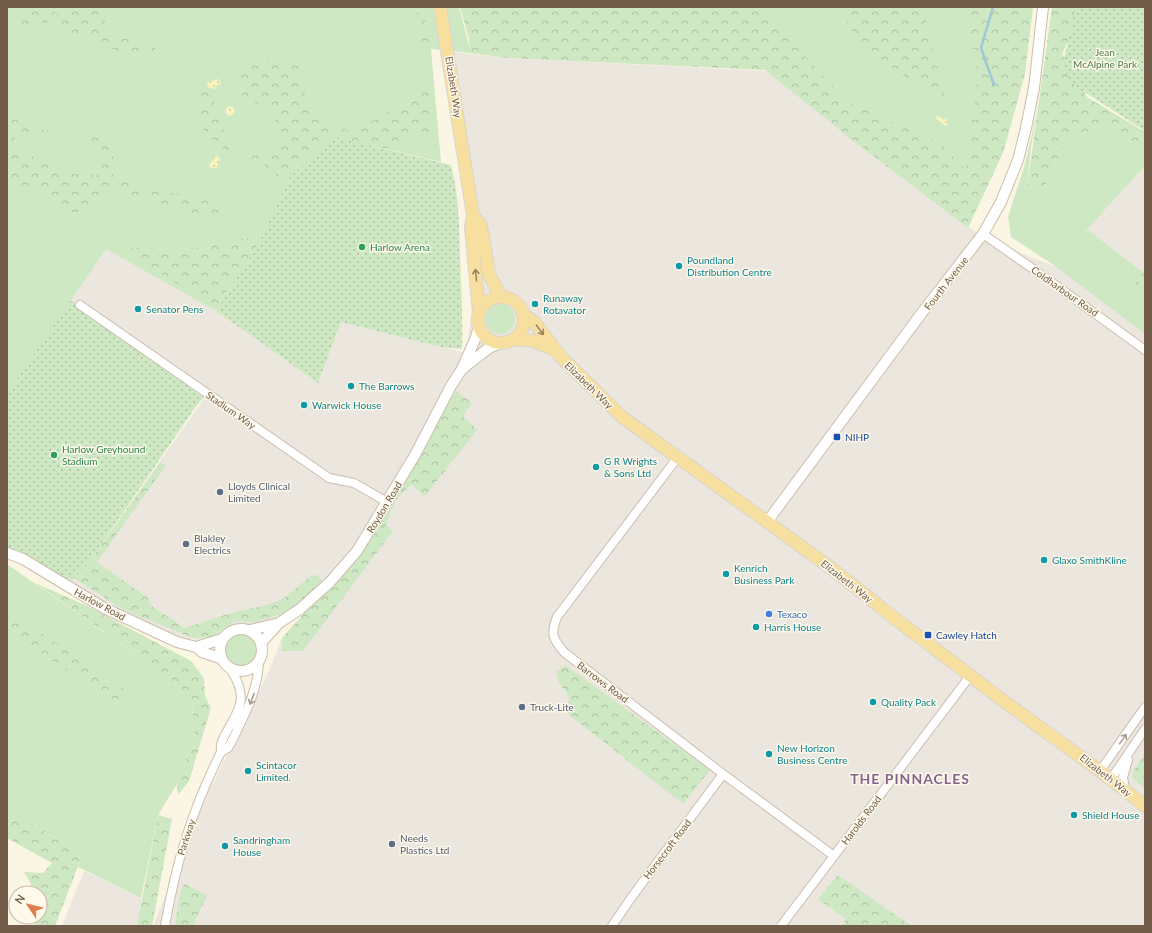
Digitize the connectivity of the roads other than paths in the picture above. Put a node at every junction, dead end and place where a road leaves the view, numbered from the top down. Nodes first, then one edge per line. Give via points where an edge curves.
1 (440, 7) edge
2 (1043, 7) edge
3 (473, 215) junction
4 (983, 234) junction
5 (501, 297) junction
6 (80, 305) dead end
7 (479, 313) junction
8 (523, 314) junction
9 (479, 326) junction
10 (514, 338) junction
11 (501, 343) junction
12 (554, 350) junction
13 (1145, 350) edge
14 (462, 369) junction
15 (678, 457) junction
16 (387, 502) junction
17 (767, 522) junction
18 (7, 553) edge
19 (279, 623) junction
20 (250, 630) junction
21 (222, 639) junction
22 (261, 643) junction
23 (196, 646) junction
24 (220, 658) junction
25 (259, 661) junction
26 (231, 670) junction
27 (970, 676) junction
28 (1145, 707) edge
29 (1145, 729) edge
30 (1132, 748) junction
31 (221, 752) junction
32 (1100, 771) junction
33 (723, 774) junction
34 (1111, 779) junction
35 (1125, 790) junction
36 (1145, 806) edge
37 (834, 856) junction
38 (165, 926) edge
39 (612, 926) edge
40 (780, 926) edge

1 - 3 main road, Elizabeth Way
2 - 4 street, Fourth Avenue via 1034,88 1018,160 1001,202
3 - 5 main road, Elizabeth Way via 481,225 489,274
7 -> 3 main road, Elizabeth Way via 471,227
4 - 13 street, Coldharbour Road
4 - 17 street, Fourth Avenue
5 - 7 main road via 487,302
5 - 8 main road via 515,302
6 - 16 street, Stadium Way via 329,478 354,483
7 - 9 main road
8 - 10 main road via 523,327
8 -> 12 main road, Elizabeth Way via 534,322
9 - 11 main road via 487,339
9 - 14 street, Roydon Road
10 - 11 main road
10 - 12 main road, Elizabeth Way via 533,341
11 - 14 street, Roydon Road
12 - 15 main road, Elizabeth Way via 622,417
14 - 16 street, Roydon Road
15 - 17 main road, Elizabeth Way
15 - 33 street, Barrows Road via 557,617 552,629 556,643 565,653
16 - 19 street, Roydon Road via 347,564 314,598
17 - 27 main road, Elizabeth Way via 831,568
18 - 23 street, Harlow Road via 23,559 104,608 177,642
19 - 20 street, Roydon Road
19 - 22 street, Roydon Road
20 - 21 street via 232,630
20 - 22 street
21 - 23 street, Harlow Road
21 - 24 street
22 - 25 street via 262,655
23 - 24 street, Harlow Road via 202,652
24 - 26 street
25 - 26 street via 247,671
25 -> 31 street, Parkway via 251,703 228,748
26 - 31 street, Parkway via 240,684 241,699 236,715 220,745
27 - 32 main road, Elizabeth Way
27 - 37 street, Harolds Road
32 -> 28 street
29 - 30 street
30 - 34 street
30 - 35 street via 1123,778
31 - 38 street, Parkway via 190,822 174,873
32 - 34 main road, Elizabeth Way
33 - 37 street, Barrows Road
33 - 39 street, Horsecroft Road
34 - 35 main road, Elizabeth Way
35 - 36 main road, Elizabeth Way
37 - 40 street, Harolds Road

